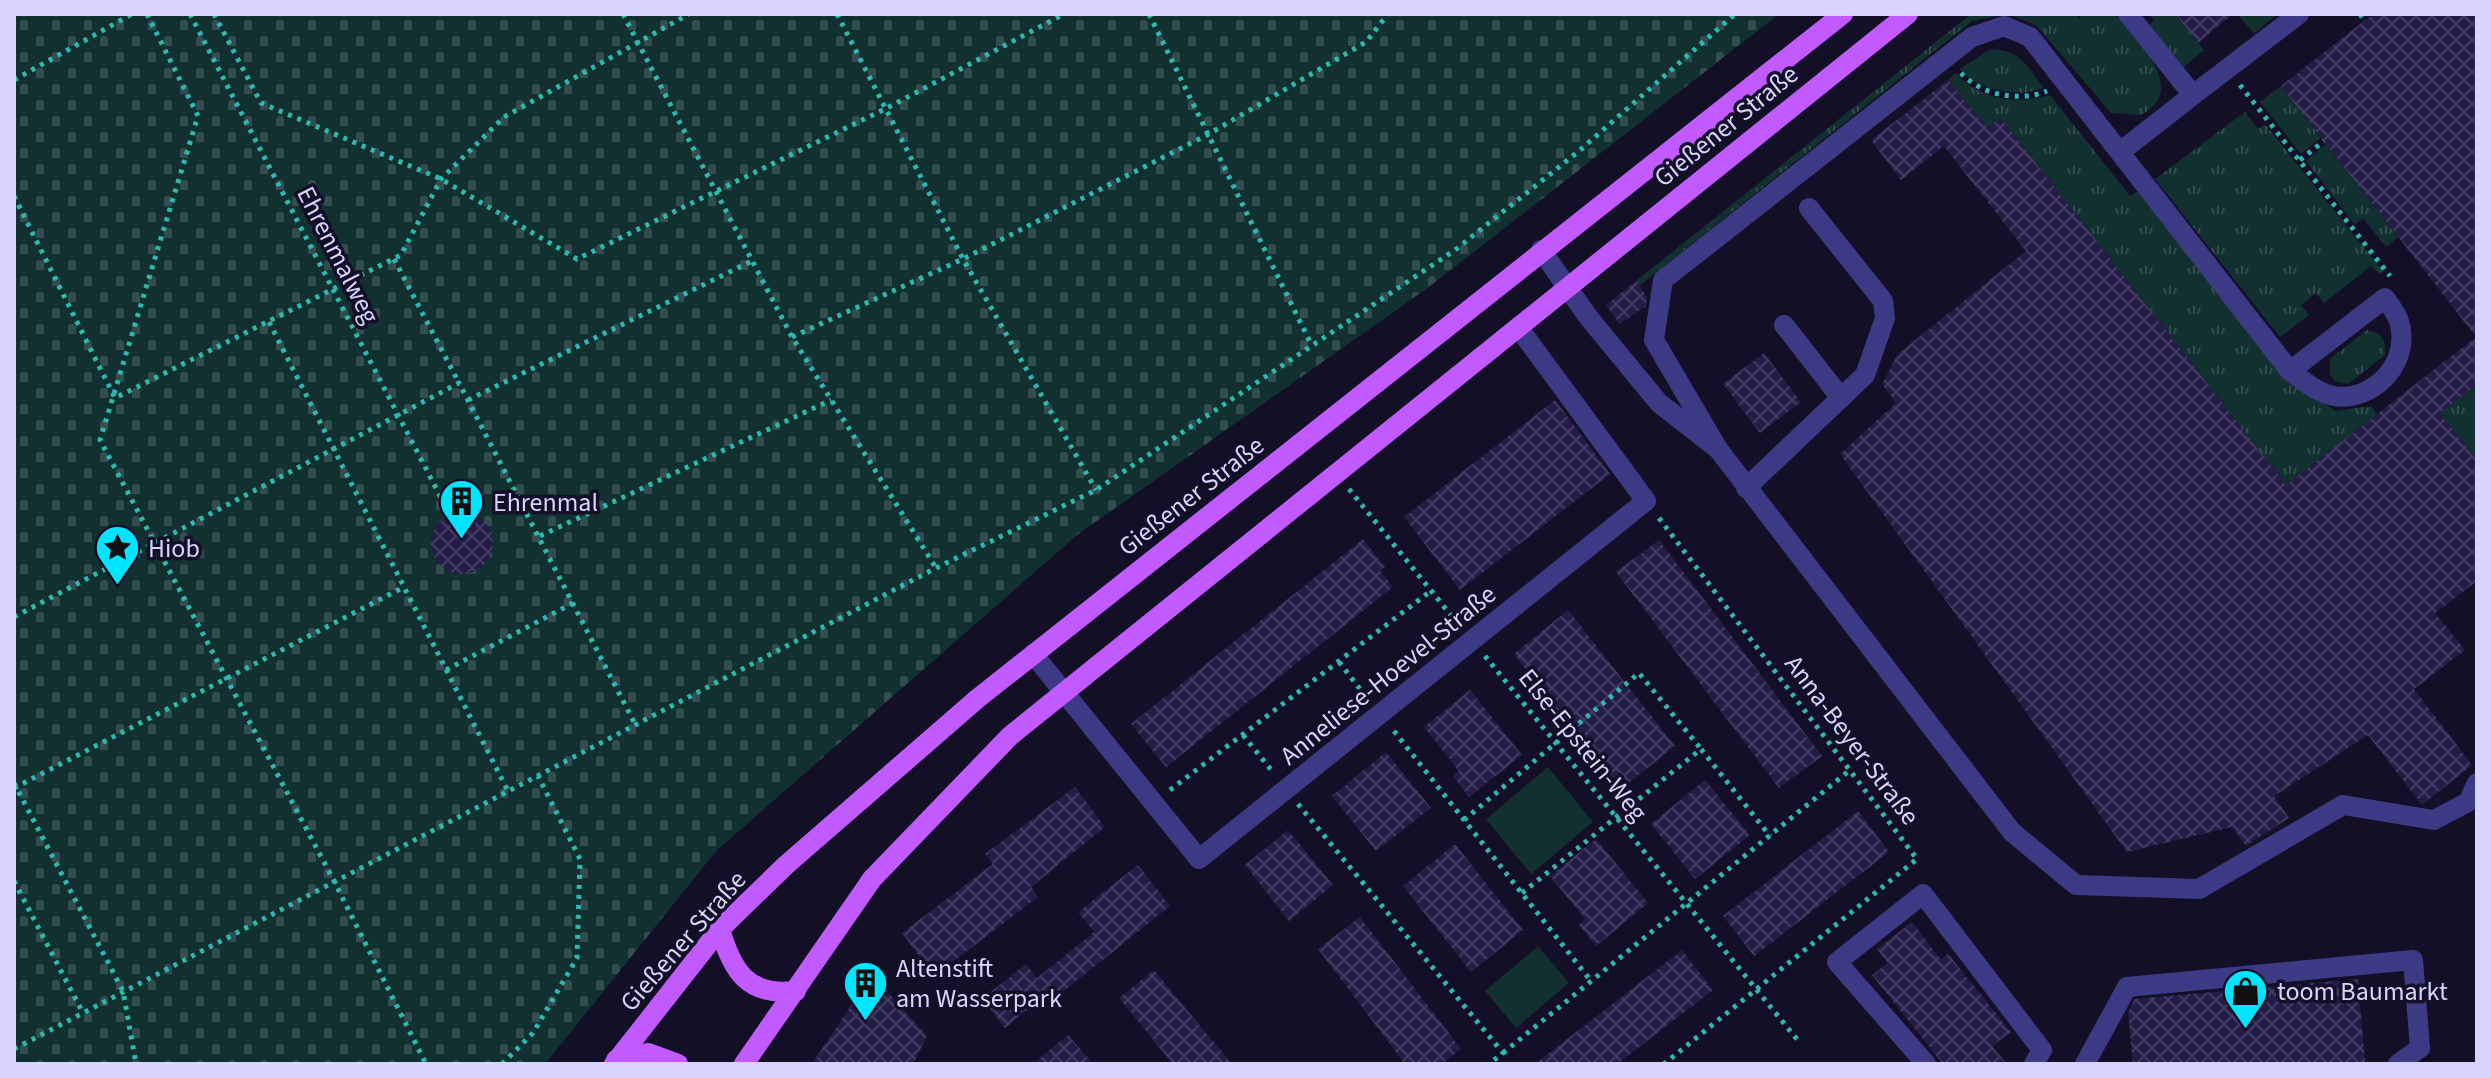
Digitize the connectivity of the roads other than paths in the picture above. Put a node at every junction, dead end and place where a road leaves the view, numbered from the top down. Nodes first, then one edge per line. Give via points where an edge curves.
1 (1843, 14) edge
2 (1908, 14) edge
3 (2128, 14) edge
4 (2299, 14) edge
5 (2193, 95) junction
6 (2120, 152) junction
7 (1809, 208) dead end
8 (1541, 250) junction
9 (1569, 285) junction
10 (1784, 325) dead end
11 (1518, 327) junction
12 (2290, 371) junction
13 (1841, 398) junction
14 (1718, 449) junction
15 (1746, 488) junction
16 (1033, 654) junction
17 (1062, 691) junction
18 (2477, 783) edge
19 (720, 929) junction
20 (796, 991) junction
21 (615, 1062) edge
22 (678, 1064) edge
23 (744, 1064) edge
24 (1926, 1064) edge
25 (2034, 1064) edge
26 (2085, 1064) edge
27 (2398, 1064) edge

1 - 8 main road, Gießener Straße
2 - 9 main road, Gießener Straße
3 - 5 street
4 - 5 street
5 - 6 street
6 - 12 street
6 - 14 street via 2030,37 2004,26 1972,37 1663,280 1654,340
7 - 13 street via 1883,301 1885,318 1865,375
8 - 9 street
8 - 16 main road, Gießener Straße
9 - 11 main road, Gießener Straße
9 - 14 street via 1589,318 1659,403
10 - 13 street
11 - 17 main road, Gießener Straße
11 - 17 street, Anneliese-Hoevel-Straße via 1646,501 1199,859
12 - 12 street via 2385,298 2399,319 2396,364 2367,392 2333,396
13 - 15 street
14 - 15 street
15 - 18 street via 2012,832 2076,885 2199,889 2343,805 2434,820 2468,802
16 - 17 street, Anneliese-Hoevel-Straße
16 - 19 main road, Gießener Straße via 786,865
17 - 20 main road, Gießener Straße via 1010,736 872,879
19 - 20 main road via 741,977 777,993
19 - 21 main road, Gießener Straße
20 - 23 main road, Gießener Straße
21 - 22 main road via 648,1053
24 - 25 street via 1837,962 1923,894 2042,1050
26 - 27 street via 2127,987 2413,960 2420,1048

